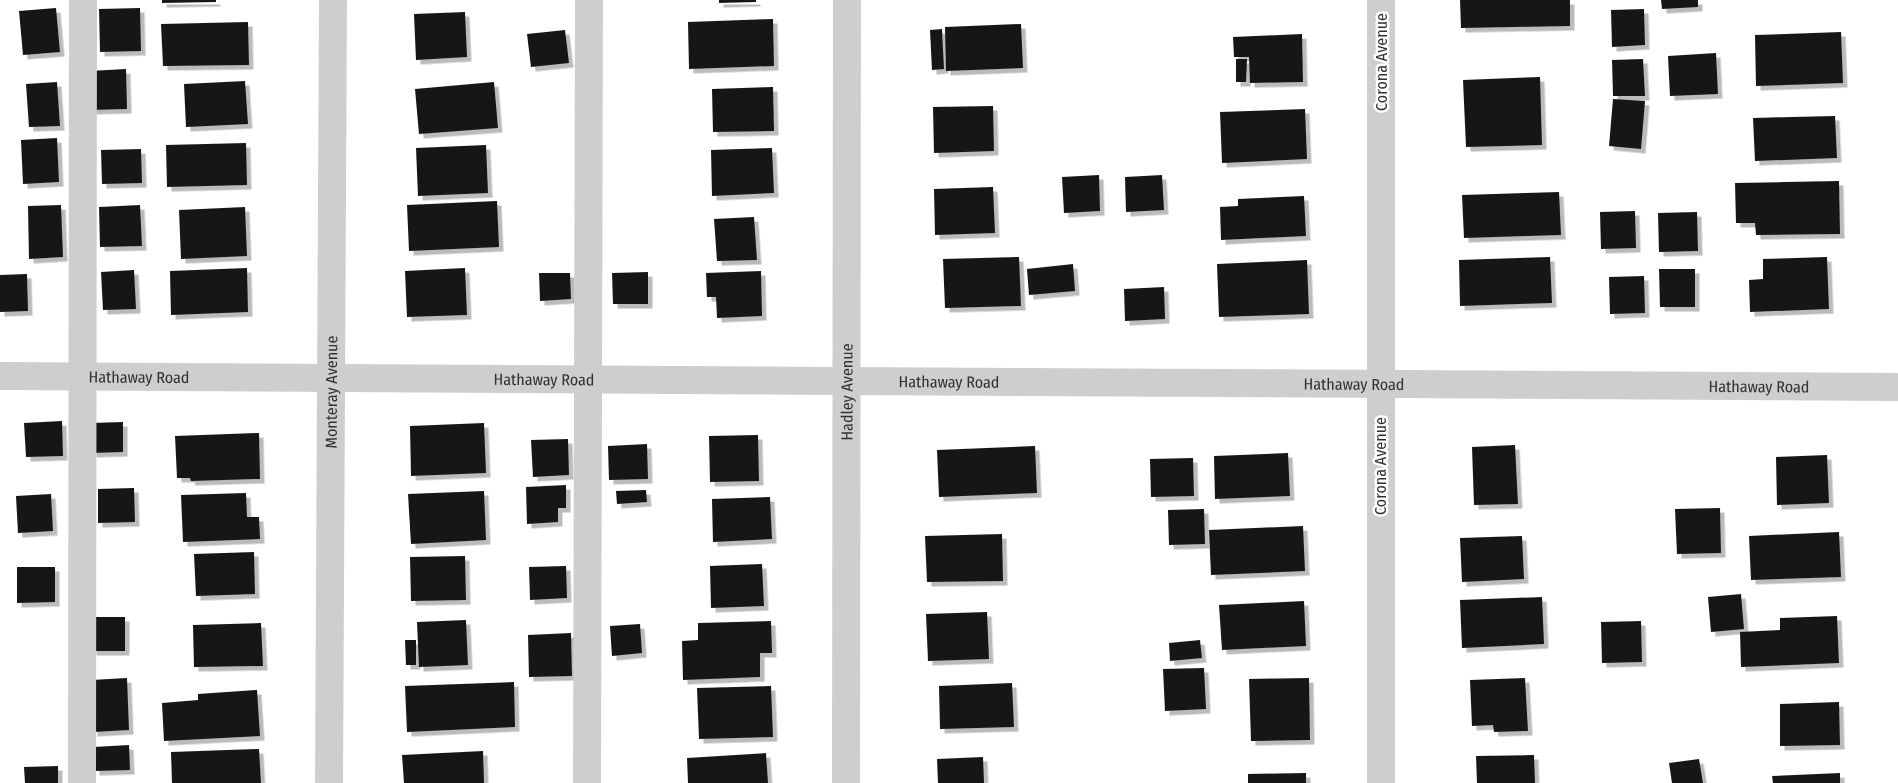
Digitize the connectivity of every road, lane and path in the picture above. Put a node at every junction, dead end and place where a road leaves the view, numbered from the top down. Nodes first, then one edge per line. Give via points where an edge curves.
1 (83, 0) edge
2 (333, 0) edge
3 (589, 0) edge
4 (847, 0) edge
5 (1381, 0) edge
6 (0, 376) edge
7 (83, 377) junction
8 (330, 378) junction
9 (588, 380) junction
10 (846, 382) junction
11 (1380, 385) junction
12 (1898, 387) edge
13 (82, 783) edge
14 (329, 783) edge
15 (587, 783) edge
16 (846, 783) edge
17 (1380, 783) edge

1 - 7 street
2 - 8 street, Monteray Avenue
3 - 9 street
4 - 10 street, Hadley Avenue
5 - 11 street, Corona Avenue
6 - 7 street, Hathaway Road
7 - 8 street, Hathaway Road
7 - 13 street
8 - 9 street, Hathaway Road
8 - 14 street, Monteray Avenue
9 - 10 street, Hathaway Road
9 - 15 street
10 - 11 street, Hathaway Road
10 - 16 street, Hadley Avenue
11 - 12 street, Hathaway Road
11 - 17 street, Corona Avenue

